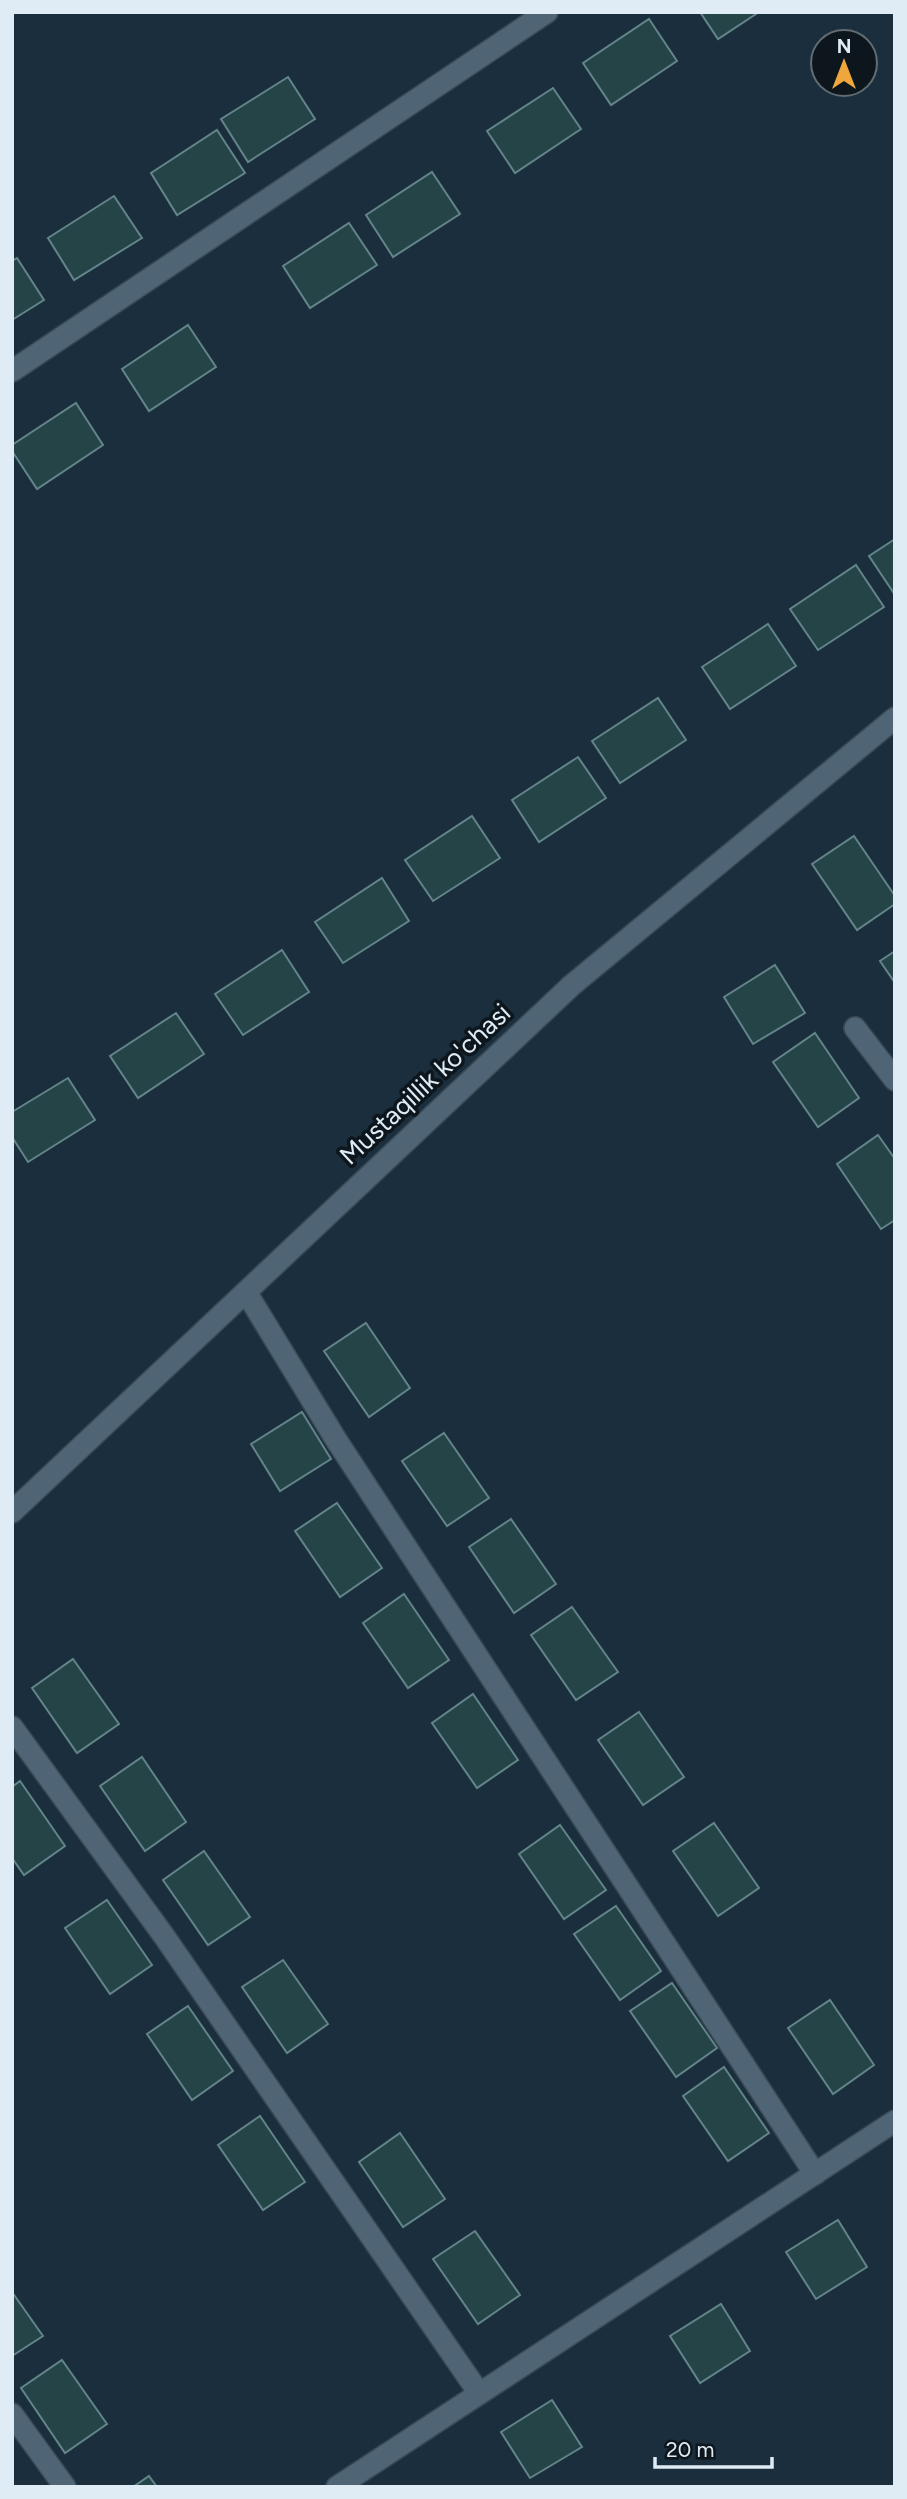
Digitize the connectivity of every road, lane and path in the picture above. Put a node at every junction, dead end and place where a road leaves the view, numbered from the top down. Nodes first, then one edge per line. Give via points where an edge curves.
1 (547, 12) edge
2 (12, 371) edge
3 (895, 718) edge
4 (855, 1028) dead end
5 (895, 1080) edge
6 (246, 1292) junction
7 (12, 1512) edge
8 (12, 1727) edge
9 (895, 2121) edge
10 (815, 2174) junction
11 (479, 2393) junction
12 (12, 2414) edge
13 (65, 2487) edge
14 (337, 2487) edge

1 - 2 street
3 - 6 street, Mustaqillik ko'chasi via 572,985
4 - 5 street
6 - 7 street, Mustaqillik ko'chasi
6 - 10 street via 343,1450
8 - 11 street via 164,1936
9 - 10 street
10 - 11 street
11 - 14 street
12 - 13 street

